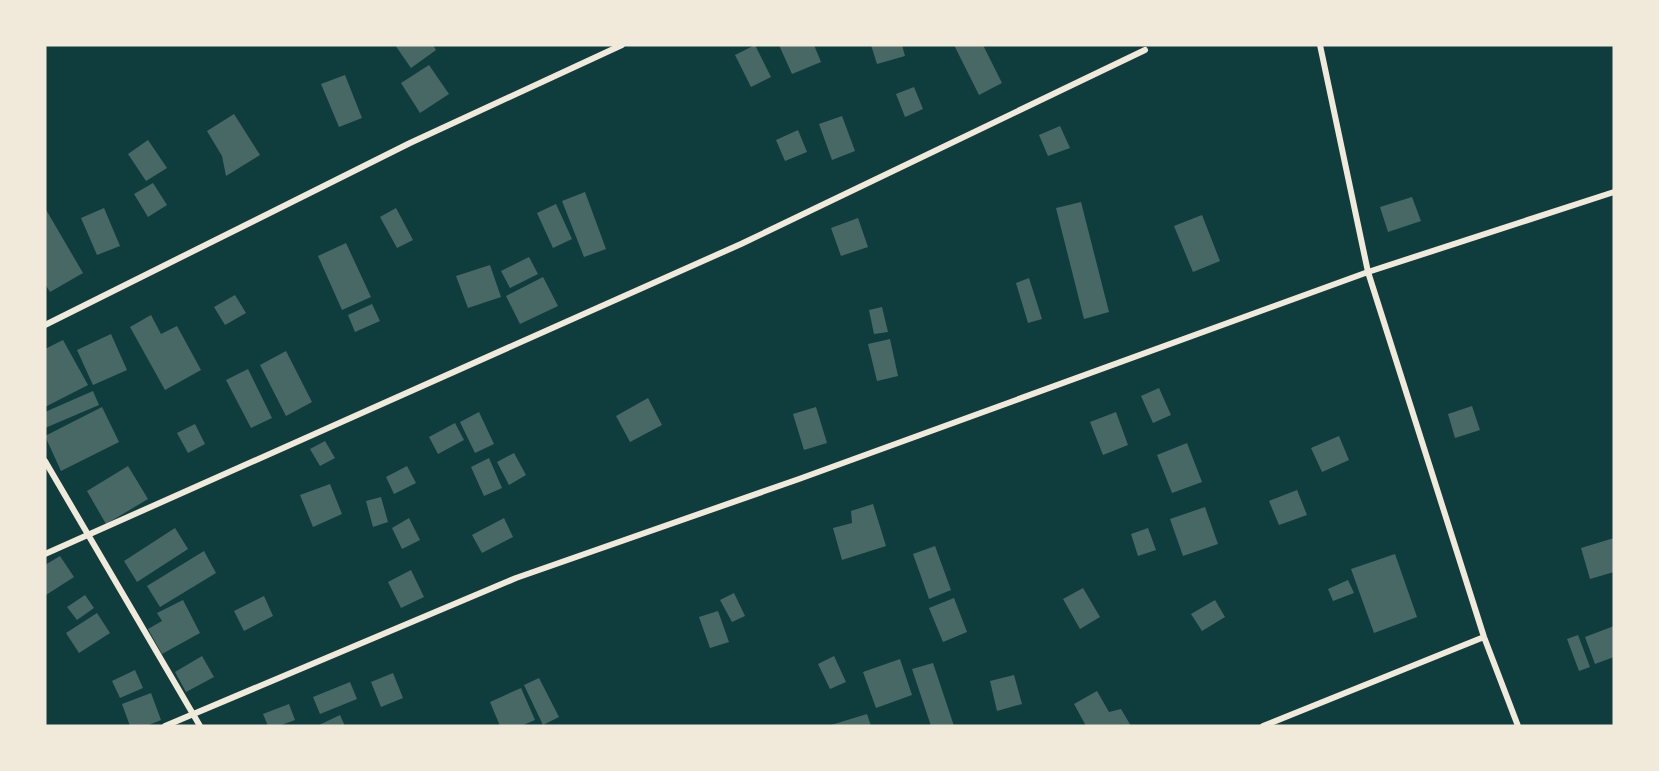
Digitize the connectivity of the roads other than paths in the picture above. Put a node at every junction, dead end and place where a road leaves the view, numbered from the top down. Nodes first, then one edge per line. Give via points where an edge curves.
1 (622, 45) edge
2 (1320, 45) edge
3 (1145, 50) dead end
4 (1614, 192) edge
5 (1368, 272) junction
6 (45, 325) edge
7 (45, 461) edge
8 (88, 534) junction
9 (45, 554) edge
10 (1484, 637) junction
11 (193, 714) junction
12 (165, 726) edge
13 (200, 726) edge
14 (1263, 726) edge
15 (1518, 726) edge

1 - 6 street via 410,143
2 - 5 street
3 - 8 street via 741,244
4 - 5 street
5 - 10 street
5 - 11 street via 516,578
7 - 8 street
8 - 9 street
8 - 11 street
10 - 14 street
10 - 15 street
11 - 12 street
11 - 13 street

